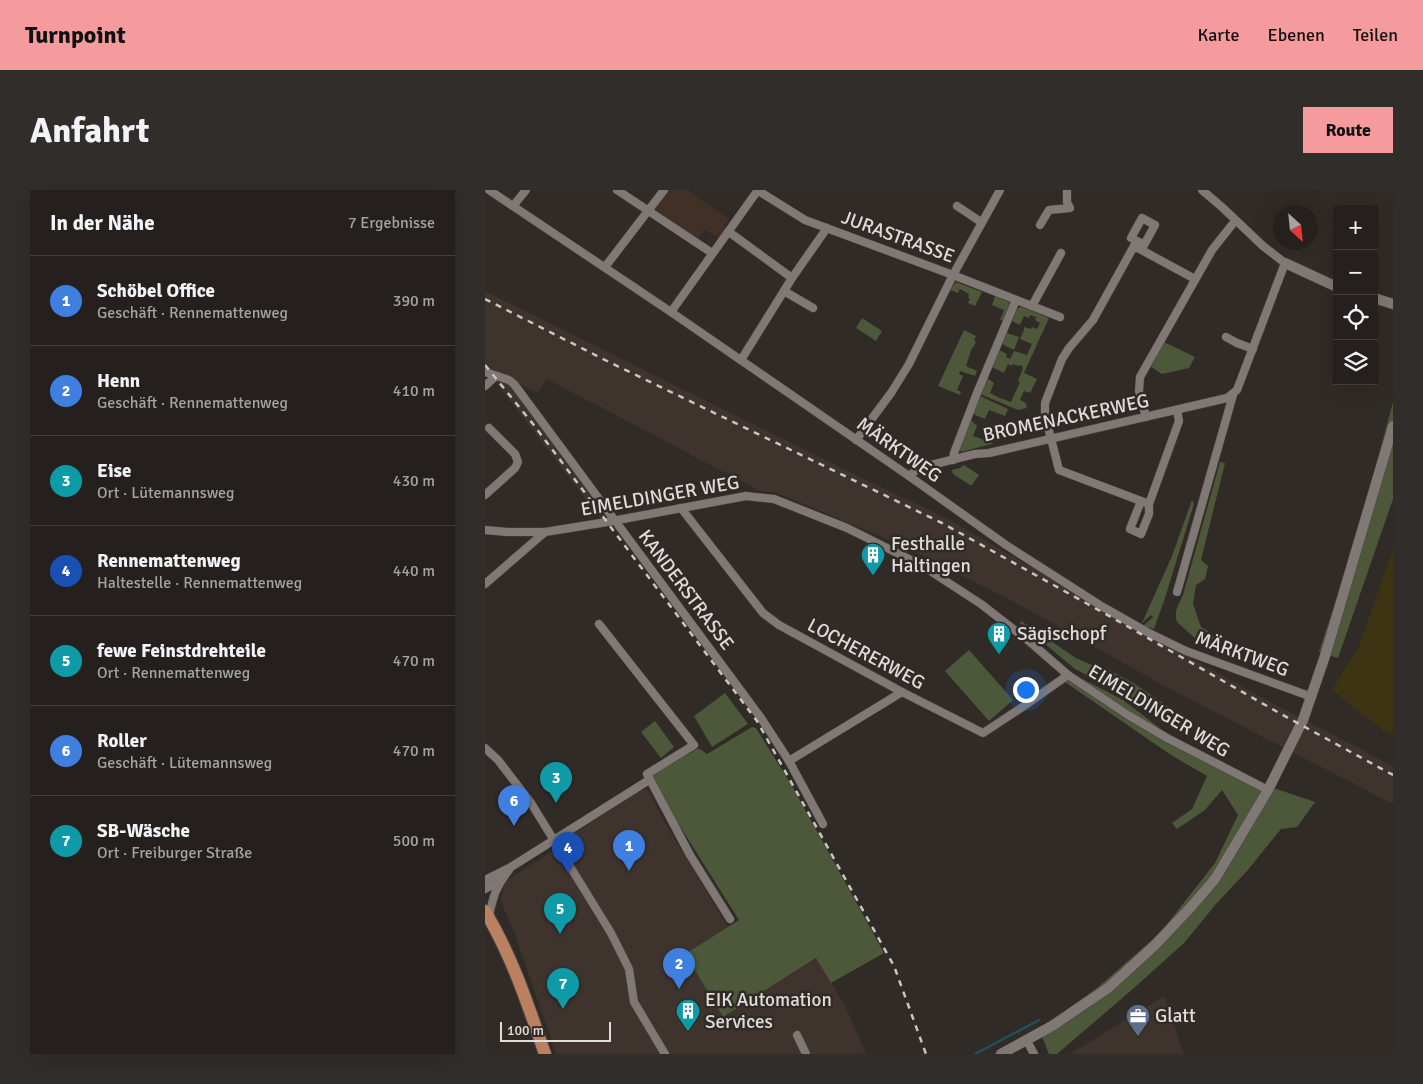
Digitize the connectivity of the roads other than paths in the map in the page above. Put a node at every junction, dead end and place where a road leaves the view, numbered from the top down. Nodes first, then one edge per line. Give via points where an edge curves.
1 (489, 190) edge
2 (526, 190) edge
3 (617, 190) edge
4 (664, 190) edge
5 (758, 190) edge
6 (1000, 190) edge
7 (1067, 190) edge
8 (1202, 190) edge
9 (513, 206) junction
10 (957, 206) dead end
11 (648, 212) junction
12 (1235, 220) junction
13 (981, 222) junction
14 (1040, 225) dead end
15 (827, 228) junction
16 (729, 232) junction
17 (712, 253) junction
18 (1061, 253) dead end
19 (1285, 263) junction
20 (605, 267) junction
21 (953, 274) junction
22 (792, 278) junction
23 (1195, 279) junction
24 (1333, 285) edge
25 (784, 292) junction
26 (1378, 299) edge
27 (1017, 300) junction
28 (1393, 304) edge
29 (1032, 306) junction
30 (813, 308) dead end
31 (671, 312) junction
32 (1060, 317) dead end
33 (1226, 337) dead end
34 (1253, 349) junction
35 (741, 360) junction
36 (485, 372) edge
37 (496, 376) junction
38 (485, 386) edge
39 (1233, 395) junction
40 (1177, 410) junction
41 (1146, 417) junction
42 (1393, 426) edge
43 (489, 428) dead end
44 (1051, 439) junction
45 (857, 440) junction
46 (953, 460) junction
47 (909, 476) junction
48 (485, 496) edge
49 (681, 508) junction
50 (614, 521) junction
51 (485, 530) edge
52 (545, 532) junction
53 (485, 584) edge
54 (1177, 592) dead end
55 (599, 624) dead end
56 (1068, 675) junction
57 (902, 692) junction
58 (1312, 697) junction
59 (485, 748) edge
60 (789, 761) junction
61 (649, 780) junction
62 (1268, 790) junction
63 (823, 824) dead end
64 (553, 841) junction
65 (511, 867) junction
66 (485, 880) edge
67 (500, 881) junction
68 (485, 889) edge
69 (487, 914) edge
70 (729, 919) dead end
71 (797, 1035) dead end
72 (1027, 1040) junction
73 (545, 1054) edge
74 (665, 1054) edge
75 (807, 1054) edge
76 (1001, 1054) edge
77 (1034, 1054) edge

1 - 9 street, MÄRKTWEG
2 - 9 street
3 - 11 street
4 - 11 street
5 - 15 street, JURASTRASSE via 805,220
5 - 16 street
6 - 13 street
7 - 14 street via 1070,208 1049,210
8 - 12 street
9 - 20 street, MÄRKTWEG
10 - 13 street
11 - 17 street
11 - 20 street
12 - 19 street
12 - 23 street
13 - 21 street
15 - 21 street, JURASTRASSE
15 - 22 street
16 - 17 street
16 - 22 street
17 - 31 street
18 - 29 street
19 - 24 street
19 - 34 street
20 - 31 street, MÄRKTWEG
21 - 27 street, JURASTRASSE
21 - 45 street via 900,379
22 - 25 street
23 - 41 street via 1140,377 1139,391
23 - 44 street via 1136,243 1093,320 1062,359 1044,406
25 - 30 street
25 - 35 street
26 - 28 street
27 - 29 street, JURASTRASSE
27 - 46 street via 977,393
29 - 32 street, JURASTRASSE
31 - 35 street, MÄRKTWEG
33 - 34 street
34 - 39 street via 1241,383
35 - 45 street, MÄRKTWEG
36 - 37 street, KANDERSTRASSE
37 - 38 street
37 - 50 street, KANDERSTRASSE via 514,384
39 - 40 street, BROMENACKERWEG
39 - 54 street
40 - 41 street, BROMENACKERWEG
40 - 44 street via 1179,421 1145,503 1059,470
41 - 44 street, BROMENACKERWEG
42 - 58 street
43 - 48 street via 515,454 518,462
44 - 46 street, BROMENACKERWEG
45 - 47 street, MÄRKTWEG
46 - 47 street, BROMENACKERWEG via 919,468
47 - 58 street, MÄRKTWEG via 1006,545 1147,632 1186,651
49 - 50 street, EIMELDINGER WEG
49 - 56 street, EIMELDINGER WEG via 746,496 774,499 847,528 921,564 981,604
49 - 57 street, LOCHERERWEG via 763,613 779,625
50 - 52 street, EIMELDINGER WEG
50 - 60 street, KANDERSTRASSE via 761,718
51 - 52 street, EIMELDINGER WEG
52 - 53 street
55 - 61 street via 694,745 647,774
56 - 57 street, LOCHERERWEG via 983,733
56 - 62 street, EIMELDINGER WEG via 1167,738
57 - 60 street
58 - 62 street
59 - 64 street via 531,803
60 - 63 street, KANDERSTRASSE
61 - 64 street
61 - 70 street
62 - 72 street via 1215,880 1155,945 1108,988
64 - 65 street
64 - 74 street via 611,933 629,969 634,1002
65 - 66 street
65 - 67 street
67 - 68 street
67 - 69 street
69 - 73 main road via 519,980
71 - 75 street
72 - 76 street
72 - 77 street

